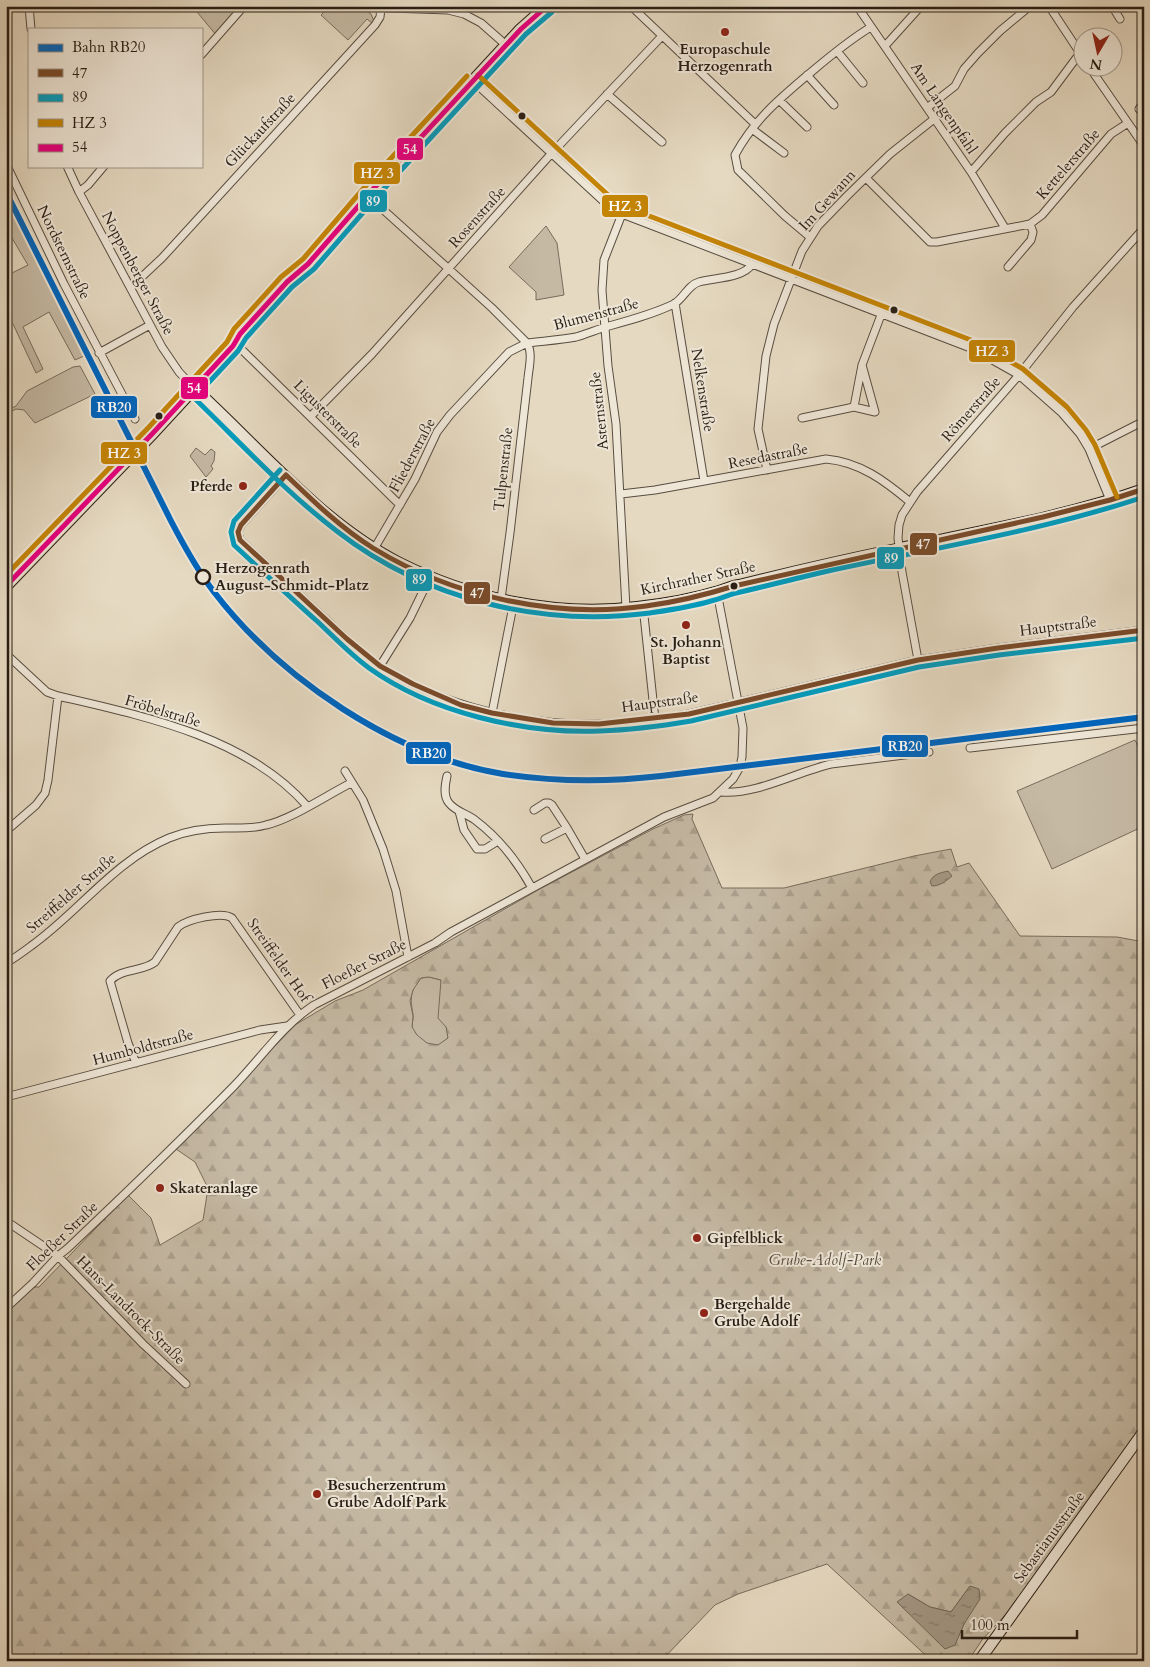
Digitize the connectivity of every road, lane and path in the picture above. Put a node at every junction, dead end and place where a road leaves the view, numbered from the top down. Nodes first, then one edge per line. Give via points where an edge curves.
1 (29, 6) edge
2 (244, 6) edge
3 (331, 6) edge
4 (547, 6) edge
5 (631, 6) edge
6 (857, 6) edge
7 (921, 6) edge
8 (1030, 6) edge
9 (1049, 6) edge
10 (1112, 6) edge
11 (381, 8) junction
12 (1120, 19) dead end
13 (871, 27) junction
14 (31, 28) edge
15 (662, 36) junction
16 (1072, 41) edge
17 (506, 45) junction
18 (885, 46) junction
19 (837, 50) junction
20 (202, 54) edge
21 (1072, 66) edge
22 (807, 75) junction
23 (1097, 78) edge
24 (473, 81) junction
25 (863, 83) dead end
26 (607, 94) junction
27 (779, 100) junction
28 (834, 105) dead end
29 (927, 108) junction
30 (934, 119) junction
31 (1128, 123) junction
32 (754, 126) junction
33 (807, 127) dead end
34 (662, 142) dead end
35 (1144, 146) edge
36 (784, 153) dead end
37 (551, 154) junction
38 (6, 164) edge
39 (68, 168) edge
40 (102, 168) edge
41 (971, 172) junction
42 (866, 178) junction
43 (79, 192) junction
44 (368, 196) junction
45 (622, 214) junction
46 (1030, 224) junction
47 (1005, 228) junction
48 (1144, 228) edge
49 (810, 237) junction
50 (752, 264) junction
51 (1008, 267) dead end
52 (449, 268) junction
53 (791, 279) junction
54 (131, 287) junction
55 (675, 303) junction
56 (881, 315) junction
57 (150, 326) junction
58 (605, 327) junction
59 (236, 343) junction
60 (527, 343) junction
61 (99, 353) junction
62 (862, 365) junction
63 (1019, 374) junction
64 (194, 388) junction
65 (854, 407) junction
66 (311, 416) junction
67 (802, 418) dead end
68 (135, 419) dead end
69 (1144, 421) edge
70 (1089, 449) junction
71 (767, 470) junction
72 (286, 475) junction
73 (704, 481) junction
74 (1144, 489) edge
75 (621, 494) junction
76 (1110, 500) junction
77 (910, 502) junction
78 (400, 505) junction
79 (898, 548) junction
80 (374, 549) junction
81 (430, 577) junction
82 (6, 586) edge
83 (717, 592) junction
84 (500, 599) junction
85 (514, 601) junction
86 (643, 606) junction
87 (626, 608) junction
88 (1144, 630) edge
89 (6, 654) edge
90 (918, 660) junction
91 (380, 666) junction
92 (58, 696) junction
93 (739, 701) junction
94 (492, 713) junction
95 (655, 719) junction
96 (1144, 728) edge
97 (970, 748) dead end
98 (929, 752) dead end
99 (345, 771) dead end
100 (447, 776) dead end
101 (351, 783) junction
102 (721, 792) junction
103 (307, 806) junction
104 (534, 810) dead end
105 (459, 811) junction
106 (567, 828) junction
107 (6, 831) edge
108 (545, 839) dead end
109 (498, 841) junction
110 (585, 859) junction
111 (532, 888) junction
112 (408, 957) junction
113 (6, 963) edge
114 (300, 1014) junction
115 (287, 1026) junction
116 (136, 1063) junction
117 (6, 1097) edge
118 (6, 1221) edge
119 (58, 1256) junction
120 (6, 1308) edge
121 (186, 1384) dead end
122 (1144, 1431) edge
123 (979, 1661) edge

1 - 14 street
2 - 20 street
3 - 11 street
4 - 17 main road
5 - 15 street
6 - 13 street, Am Langenpfahl
7 - 18 street
8 - 29 street via 978,53 955,86
9 - 16 street
10 - 12 street
11 - 17 street via 448,10 464,14 481,23
11 - 54 street, Glückaufstraße via 375,25 162,258
13 - 18 street, Am Langenpfahl
13 - 19 street
15 - 26 street, Rosenstraße
15 - 32 street
17 - 24 main road
18 - 29 street, Am Langenpfahl
19 - 22 street
19 - 25 street
21 - 41 street via 1051,92 1036,102 1005,133
22 - 27 street
22 - 28 street
23 - 31 street
24 - 37 street
24 - 44 main road
26 - 34 street
26 - 37 street, Rosenstraße
27 - 32 street
27 - 33 street
29 - 30 street, Am Langenpfahl
30 - 41 street, Am Langenpfahl
30 - 42 street, Im Gewann
31 - 35 street
31 - 46 street, Kettelerstraße via 1111,134 1042,215
32 - 36 street
32 - 49 street via 735,156 738,170
37 - 45 street
37 - 52 street, Rosenstraße
38 - 61 street, Nordsternstraße
39 - 43 street, Noppenberger Straße
40 - 43 street
41 - 47 street, Am Langenpfahl
42 - 47 street via 930,242
42 - 49 street, Im Gewann
43 - 54 street, Noppenberger Straße
44 - 52 street
44 - 59 main road via 240,334
45 - 50 street
45 - 58 street, Asternstraße via 604,260
46 - 47 street
46 - 51 street via 1031,240
48 - 63 street, Römerstraße via 1073,306
49 - 53 street, Im Gewann
50 - 53 street
50 - 55 street, Blumenstraße via 749,270 738,274 697,282
52 - 60 street
52 - 66 street, Rosenstraße
53 - 56 street
53 - 71 street, Im Gewann via 766,356 758,429
54 - 57 street, Noppenberger Straße
55 - 58 street, Blumenstraße via 642,318
55 - 73 street, Nelkenstraße
56 - 62 street
56 - 63 street via 973,349
57 - 61 street
57 - 64 street, Noppenberger Straße via 179,372
58 - 60 street, Blumenstraße via 577,337
58 - 75 street, Asternstraße
59 - 64 main road
59 - 66 street, Ligusterstraße
60 - 78 street, Fliederstraße via 509,352 450,415 437,432
60 - 84 street, Tulpenstraße via 530,355 528,378
61 - 68 street, Nordsternstraße
62 - 65 street
62 - 65 street via 875,412
63 - 70 street via 1060,412
63 - 77 street, Römerstraße
64 - 72 main road, Kirchrather Straße
64 - 82 main road
65 - 67 street
66 - 78 street, Ligusterstraße
69 - 70 street
70 - 76 street
71 - 73 street, Resedastraße
71 - 77 street, Resedastraße via 813,461 841,460 884,480
72 - 80 main road, Kirchrather Straße via 352,534
72 - 91 street, Hauptstraße via 241,524 240,540
73 - 75 street, Resedastraße
74 - 76 main road, Kirchrather Straße
75 - 87 street, Asternstraße
76 - 79 main road, Kirchrather Straße
77 - 79 street, Römerstraße via 899,525
78 - 80 street, Fliederstraße
79 - 83 main road, Kirchrather Straße
79 - 90 street, Römerstraße
80 - 81 main road, Kirchrather Straße
81 - 84 main road, Kirchrather Straße
81 - 91 street via 410,618
83 - 86 main road, Kirchrather Straße
83 - 93 street, Floeßer Straße
84 - 85 main road, Kirchrather Straße
85 - 87 main road, Kirchrather Straße via 559,608
85 - 94 street
86 - 87 main road, Kirchrather Straße
86 - 95 street
88 - 90 street, Hauptstraße
89 - 92 street, Fröbelstraße via 47,692
90 - 93 street, Hauptstraße
91 - 94 street, Hauptstraße via 412,684 462,705
92 - 103 street, Fröbelstraße via 166,724 230,749 282,782
92 - 107 street via 45,793
93 - 95 street, Hauptstraße
93 - 102 street, Floeßer Straße via 743,728 742,758 733,779
94 - 95 street, Hauptstraße via 562,723 599,724
96 - 97 street
98 - 102 street via 831,764 746,791
99 - 101 street
100 - 105 street via 446,797
101 - 103 street, Streiffelder Straße
101 - 112 street via 363,800 388,864
102 - 110 street, Floeßer Straße via 704,803 664,817
103 - 113 street, Streiffelder Straße via 267,825 248,829 193,830 169,838 135,856 111,874 49,933
104 - 106 street via 549,803
105 - 109 street
105 - 109 street via 464,830 477,849 485,849
106 - 108 street
106 - 110 street
109 - 111 street via 515,859
110 - 111 street, Floeßer Straße
111 - 112 street, Floeßer Straße
112 - 114 street, Floeßer Straße
114 - 115 street, Floeßer Straße
114 - 116 street, Streiffelder Hof via 232,918 220,915 183,922 155,962 110,981
115 - 116 street, Humboldtstraße via 260,1030
115 - 119 street, Floeßer Straße via 235,1084
116 - 117 street, Humboldtstraße
118 - 119 street, Hans-Landrock-Straße
119 - 120 street, Floeßer Straße
119 - 121 street, Hans-Landrock-Straße
122 - 123 main road, Sebastianusstraße

